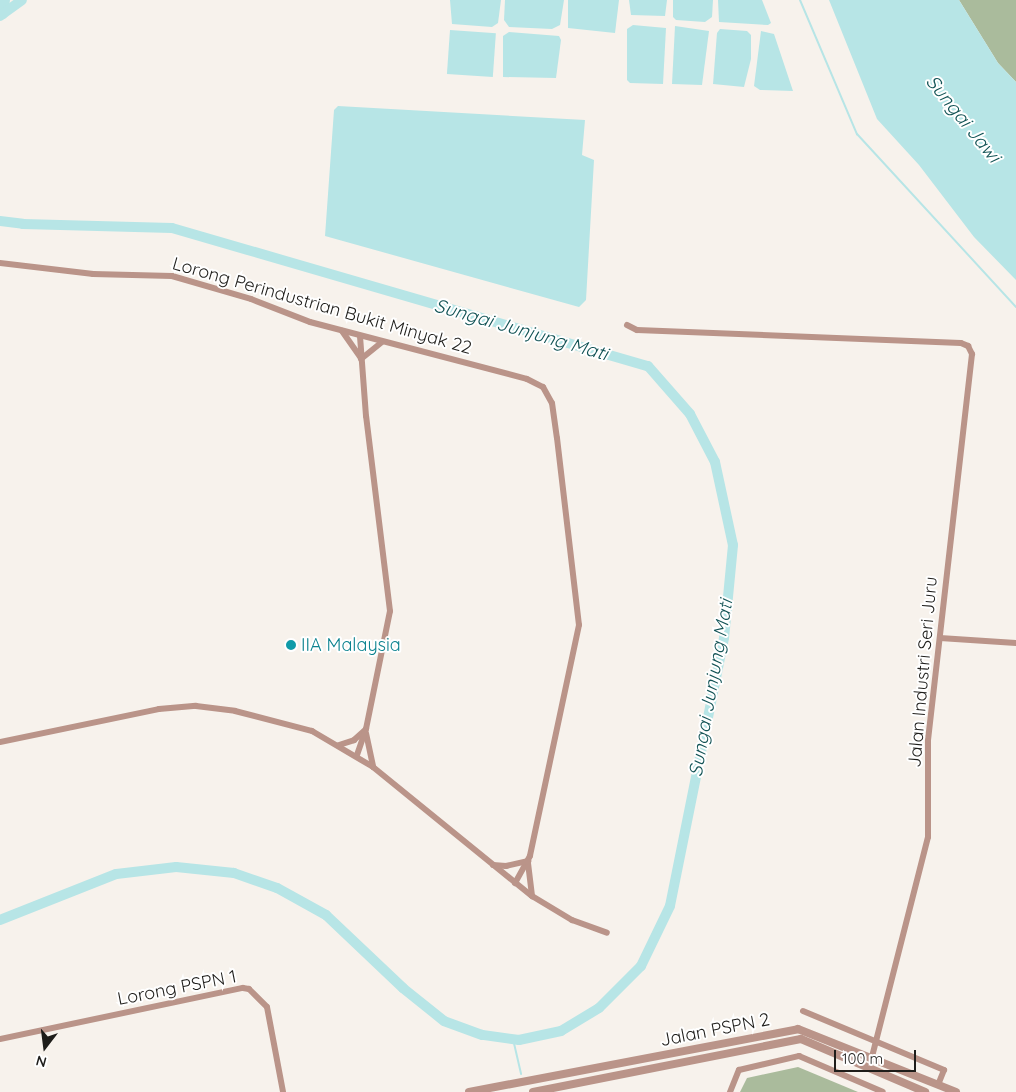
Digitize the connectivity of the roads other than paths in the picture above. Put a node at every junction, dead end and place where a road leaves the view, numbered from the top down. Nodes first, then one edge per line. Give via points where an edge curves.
1 (0, 263) edge
2 (627, 325) dead end
3 (342, 331) junction
4 (360, 336) junction
5 (382, 342) junction
6 (361, 359) junction
7 (940, 638) junction
8 (1016, 644) edge
9 (366, 729) junction
10 (0, 742) edge
11 (339, 745) junction
12 (357, 755) junction
13 (373, 767) junction
14 (528, 860) junction
15 (493, 865) junction
16 (515, 883) junction
17 (532, 896) junction
18 (607, 934) dead end
19 (803, 1011) dead end
20 (0, 1039) edge
21 (876, 1041) junction
22 (872, 1057) junction
23 (550, 1077) junction
24 (938, 1085) junction
25 (552, 1090) edge
26 (283, 1092) edge
27 (469, 1092) edge
28 (533, 1092) edge
29 (730, 1092) edge
30 (883, 1092) edge
31 (925, 1092) edge
32 (956, 1092) edge

1 - 3 street, Lorong Perindustrian Bukit Minyak 22 via 93,274 172,276
2 - 7 street, Jalan Industri Seri Juru via 637,330 968,346 972,354
3 - 4 street, Lorong Perindustrian Bukit Minyak 22
3 - 6 street
4 - 5 street, Lorong Perindustrian Bukit Minyak 22
4 - 6 street
5 - 6 street
5 - 14 street, Lorong Perindustrian Bukit Minyak 22 via 527,379 543,387 552,403 579,625
6 - 9 street via 390,611
7 - 8 street
7 - 21 street, Jalan Industri Seri Juru via 928,741 928,837
9 - 11 street via 354,740
9 - 12 street
9 - 13 street
10 - 11 street via 159,709 196,706 235,711 302,728
11 - 12 street
12 - 13 street
13 - 15 street
14 - 15 street via 512,866
14 - 16 street, Lorong Perindustrian Bukit Minyak 22
14 - 17 street
15 - 16 street
16 - 17 street
17 - 18 street via 572,920
19 - 21 street
20 - 26 street, Lorong PSPN 1 via 243,988 267,1007
21 - 22 street, Jalan Industri Seri Juru
21 - 24 street via 944,1070
22 - 23 street, Jalan PSPN 2 via 798,1029
22 - 24 street, Jalan PSPN 2
23 - 25 street
23 - 27 street, Jalan PSPN 2
24 - 32 street, Jalan PSPN 2
25 - 28 street, Jalan PSPN 2
25 - 31 street, Jalan PSPN 2 via 801,1039
29 - 30 street via 738,1070 799,1056

